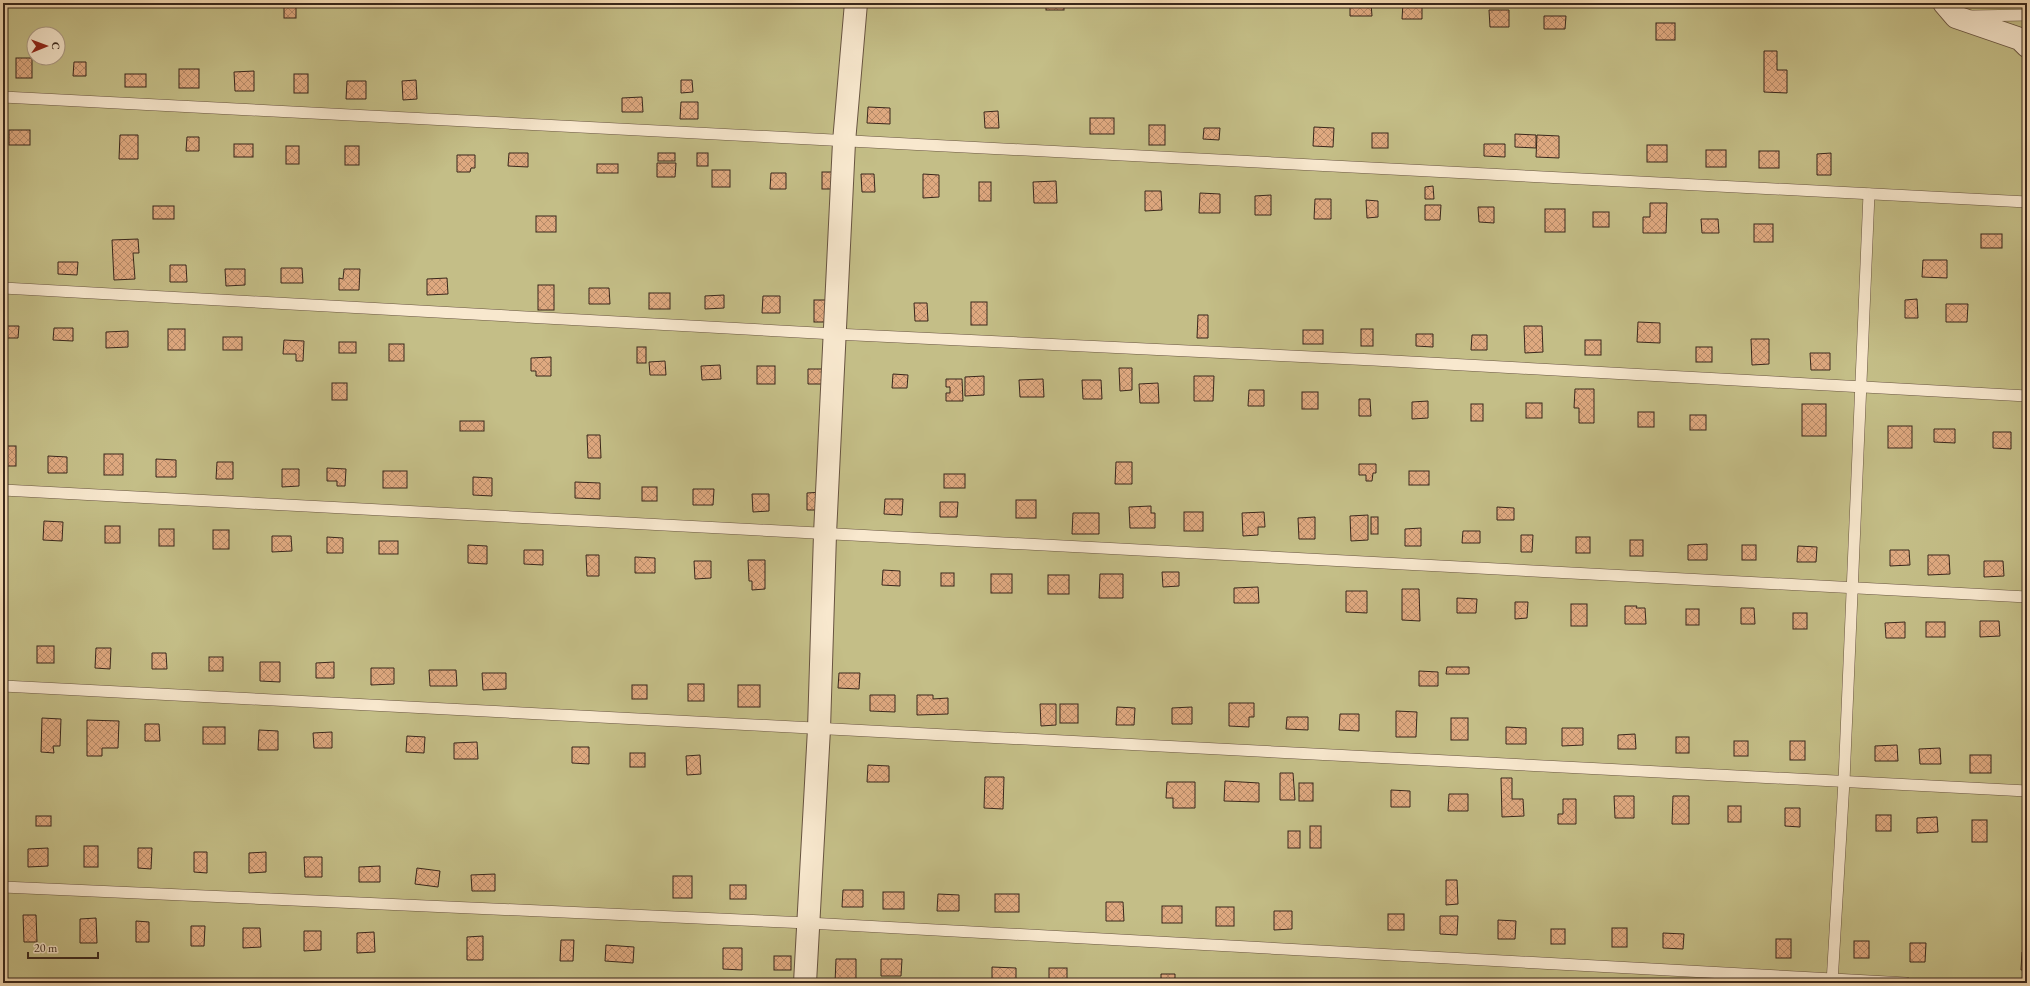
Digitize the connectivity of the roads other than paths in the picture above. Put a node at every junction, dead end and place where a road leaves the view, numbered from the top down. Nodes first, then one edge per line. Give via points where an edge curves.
1 (856, 3) edge
2 (1937, 3) edge
3 (1949, 8) edge
4 (2027, 15) edge
5 (2027, 46) edge
6 (3, 97) edge
7 (844, 142) junction
8 (1869, 194) junction
9 (2027, 202) edge
10 (3, 288) edge
11 (835, 334) junction
12 (1861, 386) junction
13 (2027, 396) edge
14 (3, 490) edge
15 (824, 534) junction
16 (1852, 587) junction
17 (2027, 597) edge
18 (3, 686) edge
19 (819, 730) junction
20 (1844, 781) junction
21 (2027, 791) edge
22 (3, 887) edge
23 (808, 923) junction
24 (1832, 981) edge
25 (805, 983) edge
26 (1906, 983) edge

1 - 7 street
2 - 3 lane
3 - 4 lane
3 - 5 street via 2020,39
6 - 7 lane
7 - 8 lane
7 - 11 street
8 - 9 lane
8 - 12 lane
10 - 11 lane
11 - 12 lane
11 - 15 street
12 - 13 lane
12 - 16 lane
14 - 15 lane
15 - 16 lane
15 - 19 street
16 - 17 lane
16 - 20 lane
18 - 19 lane
19 - 20 lane
19 - 23 street
20 - 21 lane
20 - 24 lane
22 - 23 lane
23 - 24 lane
23 - 25 street
24 - 26 lane

